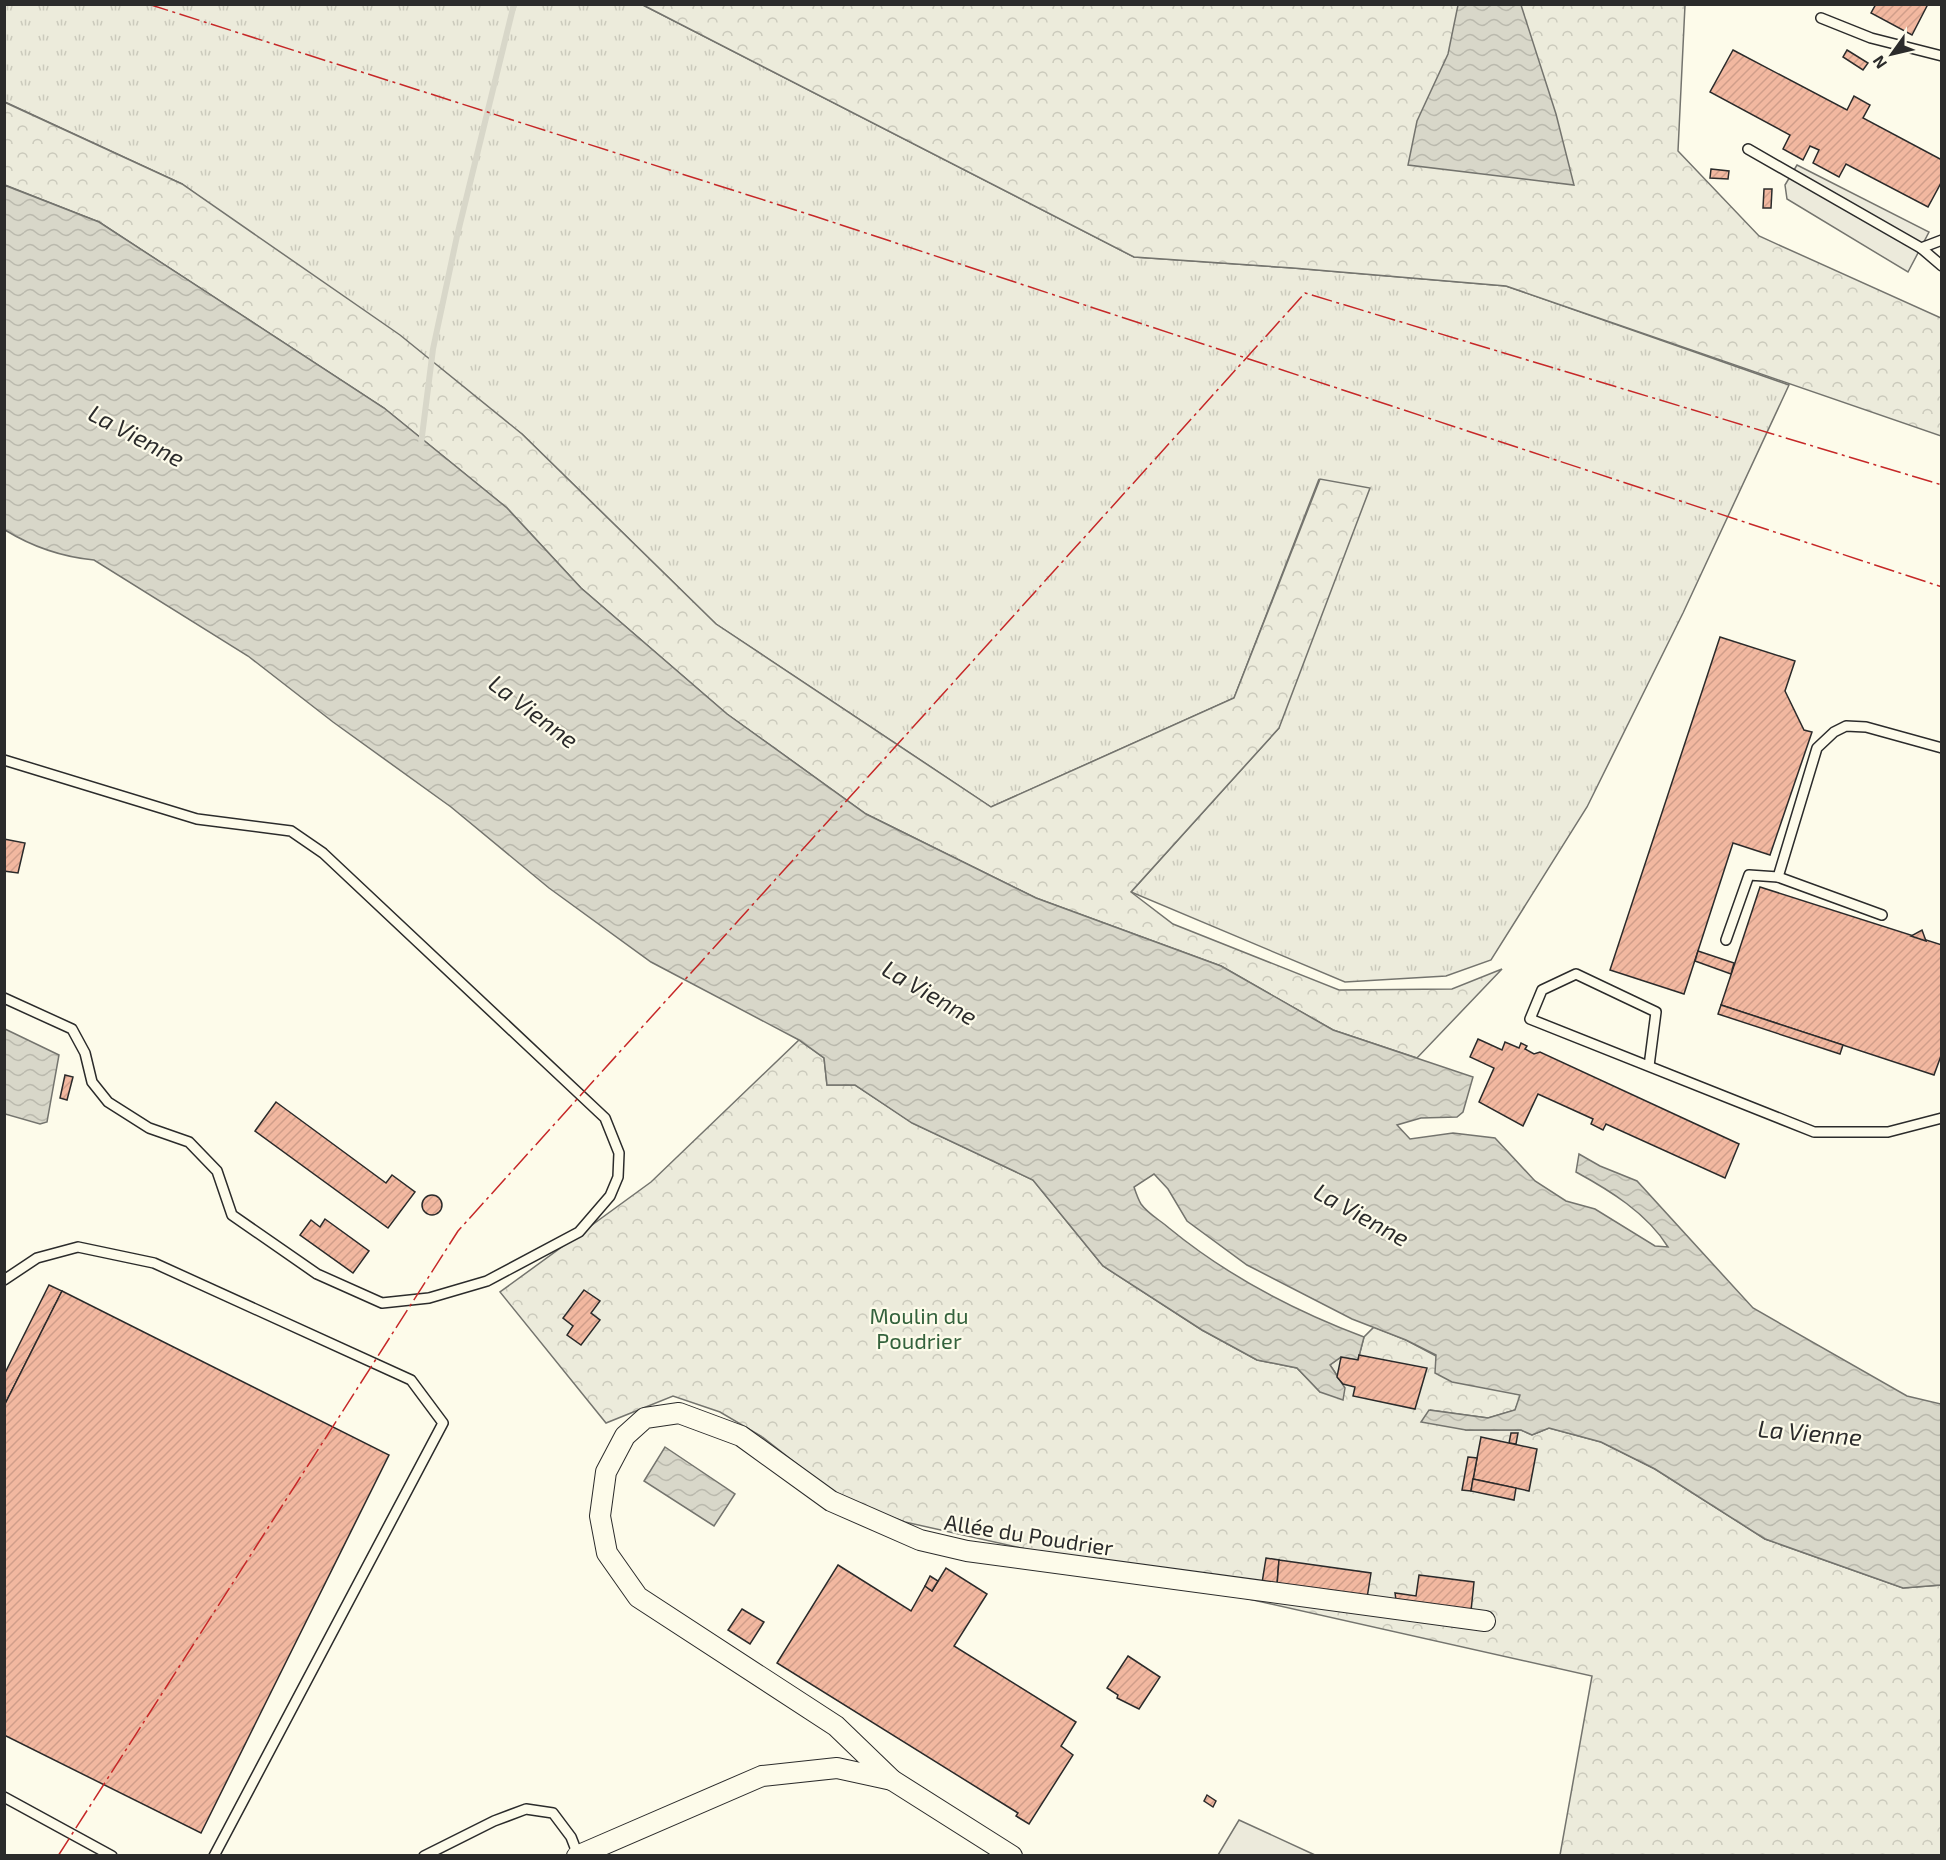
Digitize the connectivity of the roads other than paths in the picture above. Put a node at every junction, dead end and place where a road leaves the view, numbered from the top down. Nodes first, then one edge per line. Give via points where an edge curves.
1 (1821, 18) dead end
2 (1941, 57) edge
3 (1748, 149) dead end
4 (1941, 240) edge
5 (1920, 248) junction
6 (1941, 266) edge
7 (1941, 748) edge
8 (4, 760) edge
9 (1778, 877) junction
10 (1882, 915) dead end
11 (1726, 940) dead end
12 (4, 998) edge
13 (1649, 1066) junction
14 (1941, 1118) edge
15 (4, 1280) edge
16 (1485, 1621) dead end
17 (892, 1780) junction
18 (4, 1797) edge
19 (578, 1855) edge
20 (112, 1856) edge
21 (214, 1856) edge
22 (424, 1856) edge
23 (1012, 1856) edge

1 - 2 lane via 1871,38
3 - 5 lane
4 - 5 lane
5 - 6 lane
7 - 9 lane via 1866,728 1846,726 1834,732 1817,748
8 - 12 lane via 197,819 291,831 323,854 605,1118 619,1153 618,1176 610,1196 579,1232 487,1281 429,1298 382,1303 317,1274 232,1215 217,1171 189,1142 149,1128 108,1102 92,1082 85,1053 72,1029
9 - 10 lane
9 - 11 lane via 1749,875
13 - 13 lane via 1656,1012 1576,974 1542,990 1530,1019
13 - 14 lane via 1814,1132 1888,1132
15 - 21 lane via 37,1258 78,1247 154,1263 411,1380 443,1423
16 - 17 street, Allée du Poudrier via 958,1549 920,1540 831,1501 741,1436 679,1413 645,1418 625,1436 606,1473 600,1516 607,1553 638,1597 836,1726
17 - 19 street via 837,1768 762,1776
17 - 23 street, Allée du Poudrier
18 - 20 lane
19 - 22 lane via 571,1837 553,1813 526,1809

